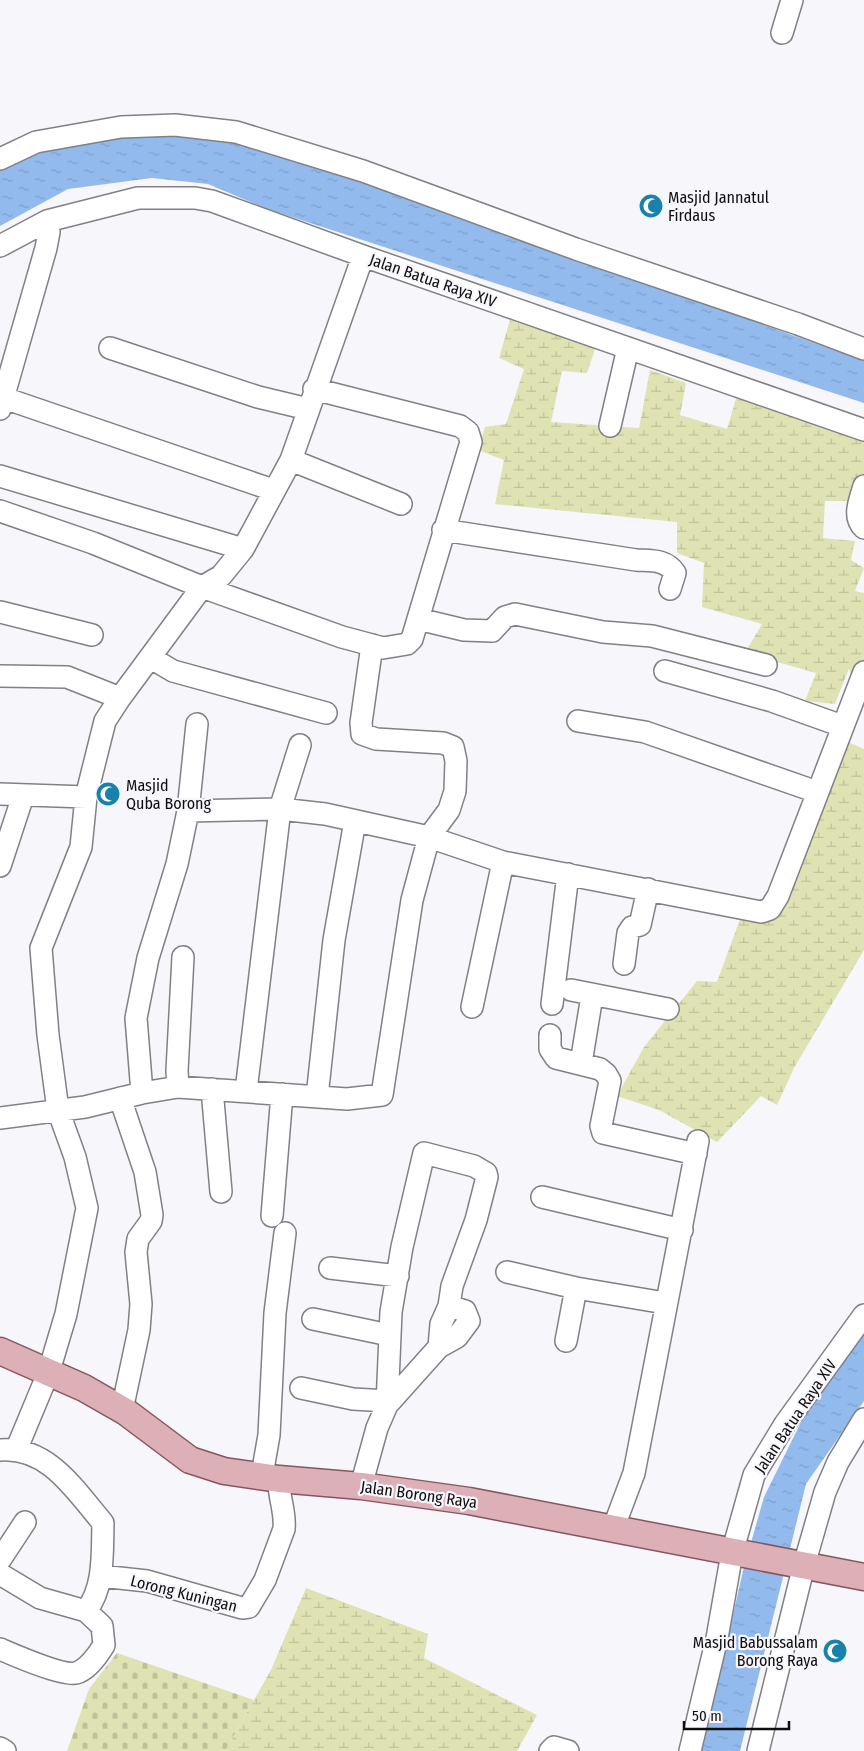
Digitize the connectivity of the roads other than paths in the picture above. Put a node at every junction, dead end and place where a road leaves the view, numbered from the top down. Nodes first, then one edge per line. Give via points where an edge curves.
1 (792, 0) edge
2 (782, 33) dead end
3 (0, 159) edge
4 (48, 221) junction
5 (0, 246) edge
6 (363, 256) junction
7 (110, 348) dead end
8 (628, 348) junction
9 (864, 349) edge
10 (311, 399) junction
11 (2, 404) edge
12 (610, 426) dead end
13 (864, 430) edge
14 (291, 460) junction
15 (0, 476) edge
16 (864, 486) edge
17 (273, 490) junction
18 (401, 504) dead end
19 (0, 511) edge
20 (864, 528) edge
21 (443, 530) junction
22 (243, 549) junction
23 (202, 587) junction
24 (670, 589) dead end
25 (0, 612) edge
26 (418, 619) junction
27 (92, 635) dead end
28 (372, 645) junction
29 (151, 658) junction
30 (766, 666) dead end
31 (666, 671) dead end
32 (864, 672) edge
33 (0, 676) edge
34 (120, 698) junction
35 (326, 713) dead end
36 (578, 721) dead end
37 (197, 724) dead end
38 (842, 726) junction
39 (300, 745) dead end
40 (817, 792) junction
41 (0, 794) edge
42 (23, 796) junction
43 (86, 797) junction
44 (280, 809) junction
45 (188, 811) junction
46 (355, 821) junction
47 (429, 837) junction
48 (503, 862) junction
49 (0, 866) edge
50 (568, 874) junction
51 (648, 889) junction
52 (183, 957) dead end
53 (624, 964) dead end
54 (570, 990) dead end
55 (592, 996) junction
56 (552, 1004) dead end
57 (472, 1007) dead end
58 (668, 1009) dead end
59 (550, 1035) dead end
60 (581, 1063) junction
61 (178, 1087) junction
62 (212, 1089) junction
63 (246, 1091) junction
64 (142, 1093) junction
65 (282, 1094) junction
66 (318, 1097) junction
67 (120, 1098) junction
68 (58, 1110) junction
69 (0, 1118) edge
70 (221, 1192) dead end
71 (542, 1197) dead end
72 (272, 1216) dead end
73 (682, 1230) junction
74 (285, 1233) dead end
75 (330, 1268) dead end
76 (507, 1272) dead end
77 (398, 1276) junction
78 (576, 1288) junction
79 (666, 1303) junction
80 (864, 1315) edge
81 (313, 1319) dead end
82 (389, 1335) junction
83 (566, 1341) dead end
84 (0, 1351) edge
85 (49, 1372) junction
86 (302, 1388) dead end
87 (387, 1403) junction
88 (122, 1410) junction
89 (864, 1420) edge
90 (9, 1449) edge
91 (271, 1477) junction
92 (361, 1486) junction
93 (26, 1522) dead end
94 (613, 1529) junction
95 (738, 1554) junction
96 (0, 1560) edge
97 (800, 1564) junction
98 (0, 1574) edge
99 (101, 1576) junction
100 (864, 1577) edge
101 (86, 1611) junction
102 (0, 1649) edge
103 (0, 1748) edge
104 (5, 1751) edge
105 (690, 1751) edge
106 (758, 1751) edge

1 - 2 street
3 - 9 street via 36,142 121,127 175,125 236,132 363,172
4 - 5 street, Jalan Batua Raya XIV
4 - 6 street, Jalan Batua Raya XIV via 138,198 195,198 229,206
4 - 11 street via 46,248
6 - 8 street, Jalan Batua Raya XIV
6 - 10 street
7 - 10 street via 258,397
8 - 12 street
8 - 13 street, Jalan Batua Raya XIV
10 - 14 street
10 - 21 street via 460,426 468,432 471,442
11 - 17 street
14 - 17 street
14 - 18 street
15 - 22 street
16 - 20 street via 857,514
17 - 22 street
19 - 23 street via 93,543
21 - 24 street via 662,562 676,573
21 - 26 street
22 - 23 street via 221,576
23 - 28 street
23 - 29 street
25 - 27 street
26 - 28 street via 412,639 407,644 383,648
26 - 30 street via 464,630 492,631 505,616 515,614 603,632 652,636
28 - 47 street via 362,734 376,739 443,743 453,748 455,791 449,810
29 - 34 street
29 - 35 street via 172,671
31 - 38 street via 772,701
32 - 38 street
33 - 34 street via 67,677
34 - 43 street via 105,721
36 - 40 street via 645,732
37 - 45 street
38 - 40 street
39 - 44 street
40 - 51 street via 770,909 761,912
41 - 42 street
42 - 43 street
42 - 49 street
43 - 68 street via 81,847 40,948
44 - 45 street
44 - 46 street
44 - 63 street
45 - 64 street via 177,864 148,958 136,1018
46 - 47 street
46 - 66 street via 334,940
47 - 48 street
47 - 66 street via 412,900 382,1095 347,1099
48 - 50 street
48 - 57 street
50 - 51 street
50 - 56 street
51 - 53 street via 640,925 632,927 628,933
52 - 61 street
54 - 55 street
55 - 58 street
55 - 60 street
59 - 60 street via 550,1049 556,1058
60 - 73 street via 600,1069 610,1081 601,1126 603,1133 697,1148
61 - 62 street
61 - 64 street
62 - 63 street
62 - 70 street
63 - 65 street
64 - 67 street
65 - 66 street
65 - 72 street
67 - 68 street
67 - 88 street via 145,1172 152,1215 152,1221 138,1239 139,1330
68 - 69 street
68 - 85 street via 75,1157 87,1208 66,1314
71 - 73 street
73 - 79 street
74 - 91 street via 275,1313 269,1434
75 - 77 street
76 - 78 street
77 - 82 street
77 - 87 street via 424,1154 481,1169 487,1177 452,1286 449,1306 464,1310 469,1321 457,1337 440,1348
78 - 79 street
78 - 83 street
79 - 94 street via 634,1473
80 - 95 street, Jalan Batua Raya XIV via 754,1475
81 - 82 street
82 - 87 street
84 - 85 main road, Jalan Borong Raya
85 - 88 main road, Jalan Borong Raya
85 - 90 street
86 - 87 street
87 - 92 street via 376,1428
88 - 91 main road, Jalan Borong Raya via 190,1460 224,1471
89 - 97 street via 838,1462
90 - 99 street via 33,1454 64,1477 103,1524
91 - 92 main road, Jalan Borong Raya
91 - 99 street, Lorong Kuningan via 285,1521 284,1530 265,1580 249,1607 242,1608 147,1581
92 - 94 main road, Jalan Borong Raya via 469,1501
93 - 96 street
94 - 95 main road, Jalan Borong Raya
95 - 97 main road, Jalan Borong Raya
95 - 105 street, Jalan Batua Raya XIV
97 - 100 main road, Jalan Borong Raya
97 - 106 street
98 - 101 street via 40,1598
99 - 101 street via 93,1603
101 - 102 street via 102,1626 104,1645 77,1672 59,1670
103 - 104 street

